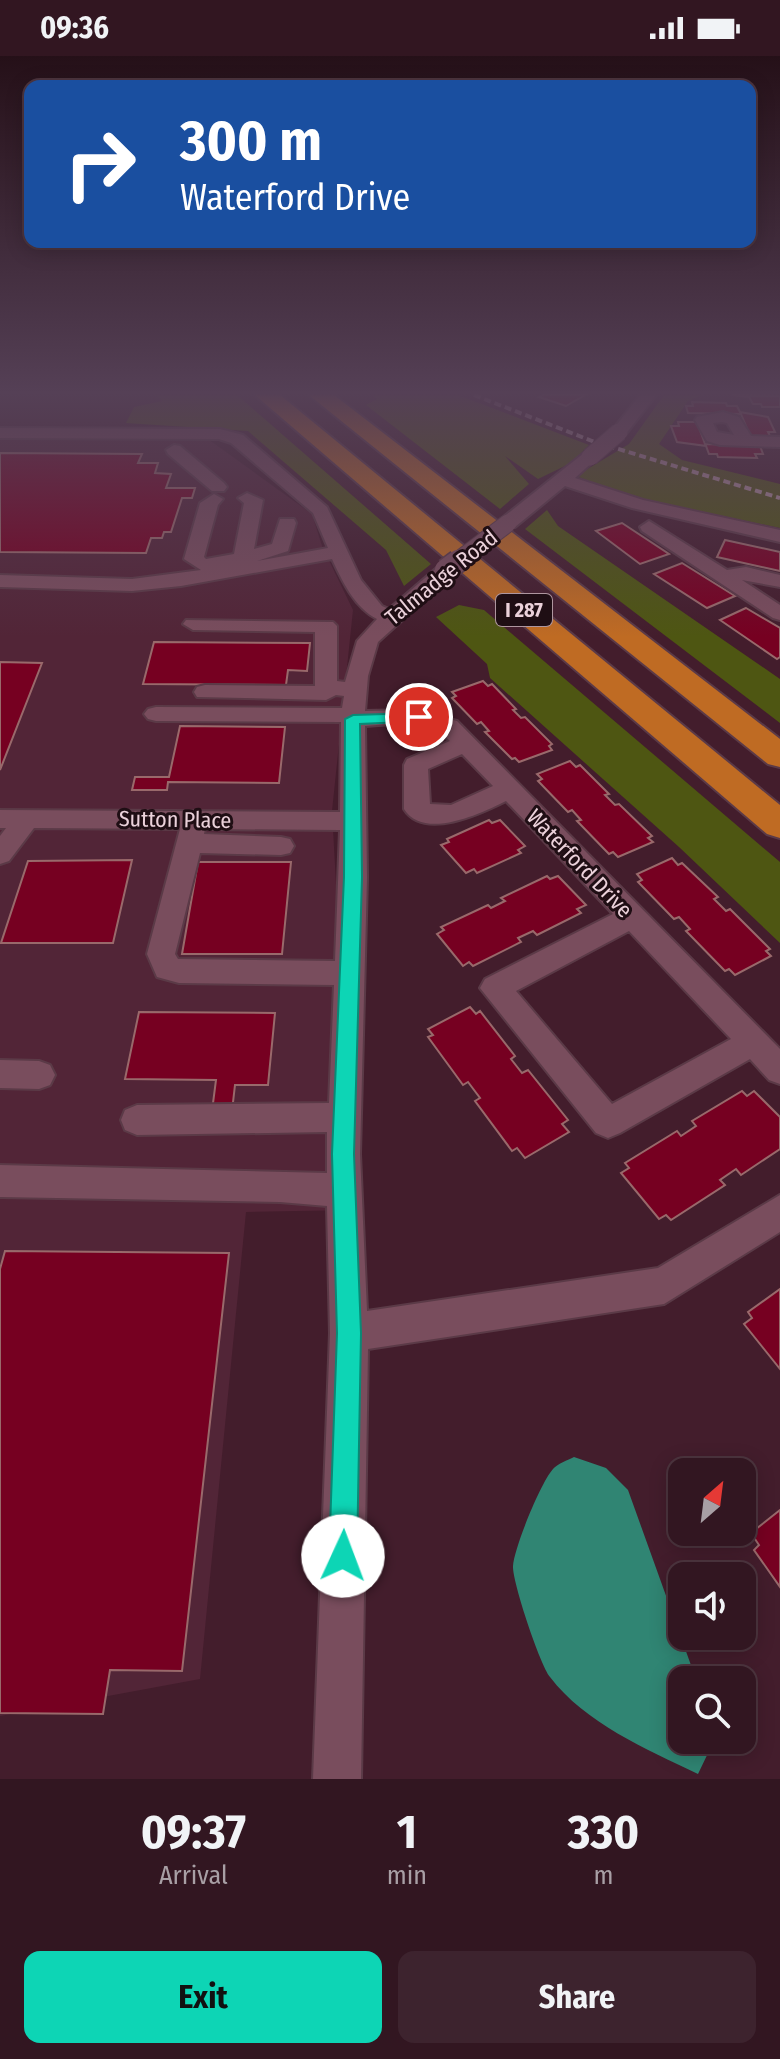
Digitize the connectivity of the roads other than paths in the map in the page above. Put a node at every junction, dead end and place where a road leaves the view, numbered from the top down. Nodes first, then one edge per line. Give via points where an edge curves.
1 (199, 475) edge
2 (280, 475) edge
3 (362, 475) edge
4 (422, 475) edge
5 (568, 475) edge
6 (563, 480) junction
7 (296, 489) junction
8 (216, 493) junction
9 (249, 496) junction
10 (287, 523) dead end
11 (649, 527) dead end
12 (780, 536) edge
13 (338, 552) junction
14 (243, 558) junction
15 (724, 576) junction
16 (0, 581) edge
17 (780, 581) edge
18 (780, 614) edge
19 (389, 617) junction
20 (193, 624) dead end
21 (205, 692) dead end
22 (346, 703) junction
23 (156, 714) dead end
24 (464, 744) junction
25 (780, 756) edge
26 (509, 789) junction
27 (12, 818) edge
28 (351, 821) junction
29 (780, 825) edge
30 (192, 831) junction
31 (281, 846) dead end
32 (0, 854) edge
33 (632, 917) junction
34 (350, 973) junction
35 (753, 1042) junction
36 (780, 1070) edge
37 (0, 1074) edge
38 (39, 1075) dead end
39 (345, 1117) junction
40 (137, 1120) dead end
41 (0, 1181) edge
42 (345, 1191) junction
43 (780, 1212) edge
44 (349, 1333) junction
45 (337, 1779) edge

1 - 8 street
2 - 7 street
3 - 29 highway, I 287
4 - 25 highway, I 287
5 - 6 street, Talmadge Road, bridge
6 - 12 street via 638,504
6 - 19 street, Talmadge Road, bridge
7 - 9 street
7 - 13 street via 321,511
8 - 9 street via 243,485
8 - 14 street via 194,559 203,565
9 - 14 street via 254,500
10 - 14 street via 281,547
11 - 15 street
13 - 16 street via 132,585
13 - 19 street via 370,606
15 - 17 street via 746,573
15 - 18 street
19 - 22 street, Talmadge Road via 368,641
20 - 22 street via 326,626
21 - 22 street via 326,693
22 - 23 street
22 - 24 street, Waterford Drive via 433,719 449,726
22 - 28 street, Talmadge Road
24 - 26 street, Waterford Drive
24 - 26 street via 416,765 417,809 442,816
26 - 33 street, Waterford Drive
27 - 30 street, Sutton Place
27 - 32 street via 21,828
28 - 30 street, Sutton Place
28 - 34 street, Talmadge Road
30 - 31 street
30 - 34 street via 161,954 167,969
33 - 35 street, Waterford Drive
33 - 35 street via 495,988 608,1123
34 - 39 street, Talmadge Road
35 - 36 street, Waterford Drive
37 - 38 street
39 - 40 street
39 - 42 street, Talmadge Road
41 - 42 street
42 - 44 street, Talmadge Road
43 - 44 street via 664,1286
44 - 45 street, Talmadge Road

